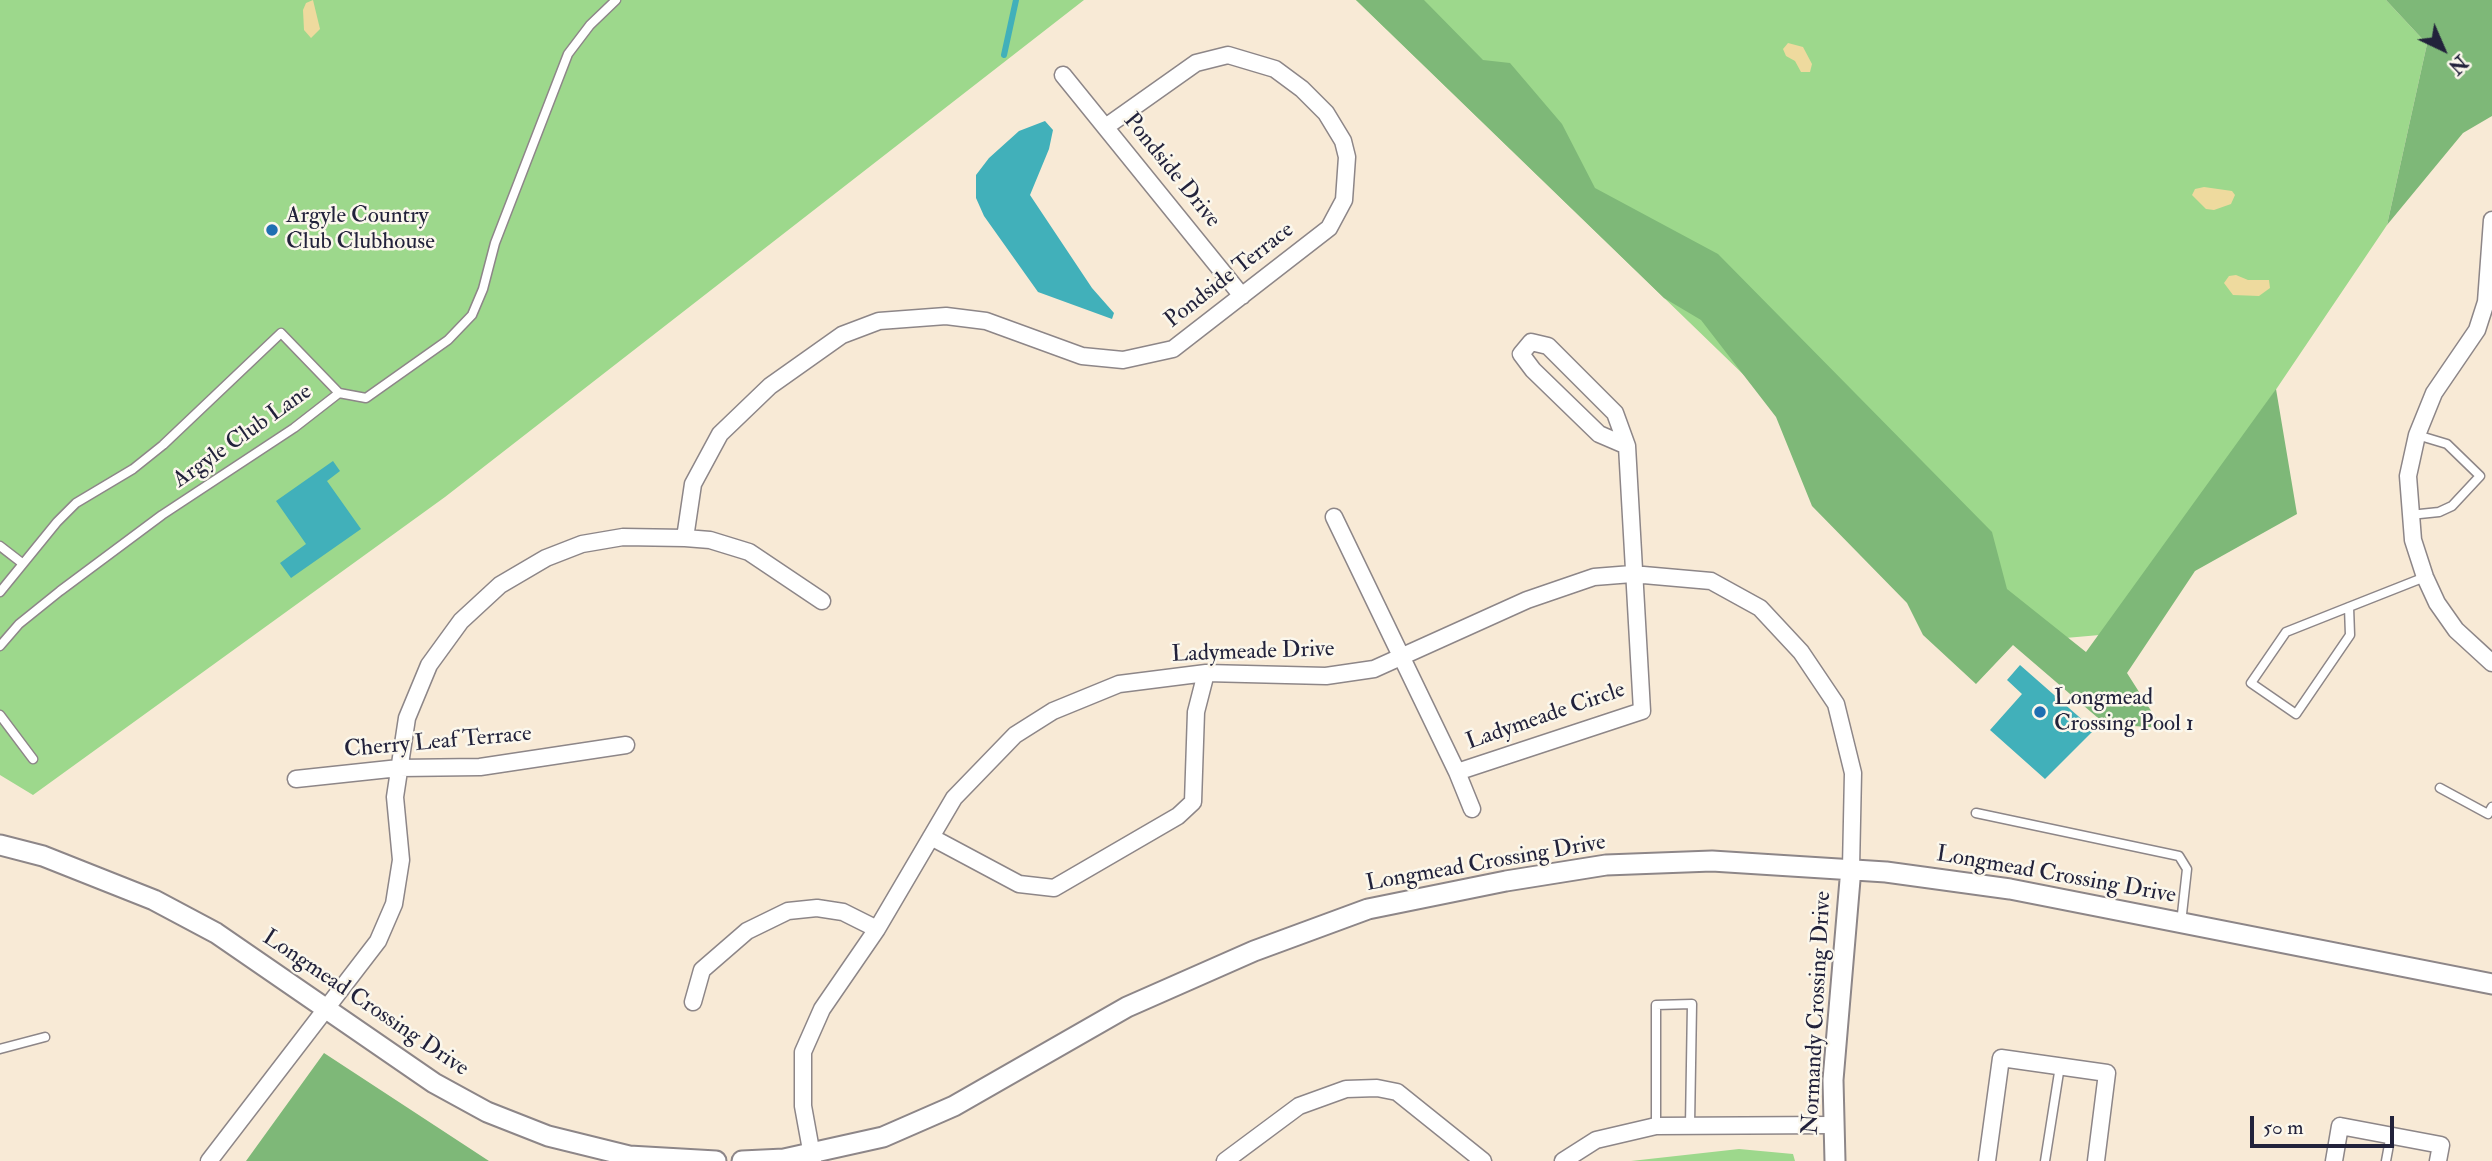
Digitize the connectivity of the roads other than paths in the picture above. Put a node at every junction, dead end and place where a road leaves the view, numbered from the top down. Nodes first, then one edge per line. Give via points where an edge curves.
1 (615, 0) edge
2 (1063, 75) dead end
3 (1107, 127) junction
4 (2491, 220) edge
5 (1242, 296) junction
6 (339, 393) junction
7 (2417, 435) junction
8 (1627, 446) junction
9 (2409, 515) junction
10 (1334, 517) dead end
11 (684, 538) junction
12 (0, 546) edge
13 (22, 563) junction
14 (1632, 574) junction
15 (2424, 577) junction
16 (0, 592) edge
17 (822, 601) dead end
18 (2349, 607) junction
19 (0, 646) edge
20 (1402, 659) junction
21 (2492, 663) edge
22 (1206, 673) junction
23 (0, 715) edge
24 (626, 745) dead end
25 (33, 759) dead end
26 (399, 768) junction
27 (1457, 772) junction
28 (296, 779) dead end
29 (2440, 788) dead end
30 (2492, 807) edge
31 (1472, 809) dead end
32 (1976, 813) dead end
33 (931, 837) junction
34 (0, 845) edge
35 (1851, 868) junction
36 (2181, 923) junction
37 (877, 929) junction
38 (2492, 984) edge
39 (693, 1002) dead end
40 (325, 1009) junction
41 (45, 1038) dead end
42 (0, 1049) edge
43 (2060, 1066) junction
44 (1690, 1125) junction
45 (1832, 1125) junction
46 (1656, 1126) junction
47 (2391, 1134) junction
48 (813, 1157) edge
49 (209, 1161) edge
50 (716, 1161) edge
51 (742, 1161) edge
52 (1224, 1161) edge
53 (1483, 1161) edge
54 (1563, 1161) edge
55 (1835, 1161) edge
56 (1987, 1161) edge
57 (2045, 1161) edge
58 (2096, 1161) edge
59 (2334, 1161) edge
60 (2386, 1161) edge
61 (2438, 1161) edge

1 - 6 lane via 568,54 472,315 448,340 366,398
2 - 3 street, Pondside Drive
3 - 5 street, Pondside Drive
3 - 5 street, Pondside Terrace via 1196,63 1228,55 1275,69 1326,113 1348,157 1344,201 1329,228
4 - 7 street via 2486,303 2477,330 2434,393
5 - 11 street, Pondside Terrace via 1173,349 1123,360 1082,356 986,321 946,316 879,321 842,335 770,386 720,434 693,484
6 - 13 lane, Argyle Club Lane via 281,333 163,445 76,503
6 - 19 lane, Argyle Club Lane via 60,591
7 - 9 street via 2408,476
7 - 9 lane via 2447,444 2480,476 2452,506
8 - 8 street via 1615,414 1548,346 1531,342 1521,354 1533,370 1599,434
8 - 14 street
9 - 15 street
10 - 20 street, Ladymeade Circle
11 - 17 street via 710,540 748,552
11 - 26 street via 622,537 582,544 545,558 500,585 461,621 429,665 407,718
12 - 13 lane
13 - 16 lane, Argyle Club Lane
14 - 20 street, Ladymeade Drive via 1594,577 1527,600
14 - 27 street, Ladymeade Circle via 1642,711
14 - 35 street, Ladymeade Drive via 1711,581 1760,608 1801,652 1836,704 1850,762
15 - 18 lane
15 - 21 street via 2456,630
18 - 18 lane via 2286,632 2251,683 2296,714 2350,635
20 - 22 street, Ladymeade Drive via 1374,669 1326,676
20 - 27 street, Ladymeade Circle
22 - 33 street, Ladymeade Drive via 1119,684 1053,711 1016,736 954,798
22 - 33 street via 1196,712 1193,802 1178,816 1054,888 1019,884
23 - 25 lane
24 - 26 street, Cherry Leaf Terrace via 480,767
26 - 28 street, Cherry Leaf Terrace
26 - 40 street via 395,797 401,860 394,904 377,941
27 - 31 street, Ladymeade Circle
29 - 30 lane via 2487,814
32 - 36 lane via 2179,856 2187,869
33 - 37 street, Ladymeade Drive
34 - 40 street, Longmead Crossing Drive via 43,856 154,900 216,933
35 - 36 street, Longmead Crossing Drive via 2010,889
35 - 45 street, Normandy Crossing Drive
35 - 48 street, Longmead Crossing Drive via 1712,860 1606,865 1368,909 1254,951 1127,1007 954,1107 883,1137
36 - 38 street, Longmead Crossing Drive
37 - 39 street via 843,912 817,908 788,911 747,931 702,970
37 - 48 street, Ladymeade Drive via 822,1009 803,1052 803,1106
40 - 49 street
40 - 50 street, Longmead Crossing Drive via 434,1083 486,1112 548,1136 629,1156
41 - 42 lane
43 - 56 street via 2001,1058
43 - 57 lane
43 - 58 street via 2107,1073
44 - 45 street
44 - 46 street
44 - 46 lane via 1692,1004 1656,1005
45 - 55 street, Normandy Crossing Drive
46 - 54 street via 1596,1140
47 - 59 street via 2340,1126
47 - 60 lane
47 - 61 street via 2441,1145
48 - 51 street, Longmead Crossing Drive
52 - 53 street via 1299,1106 1346,1089 1377,1088 1397,1092

